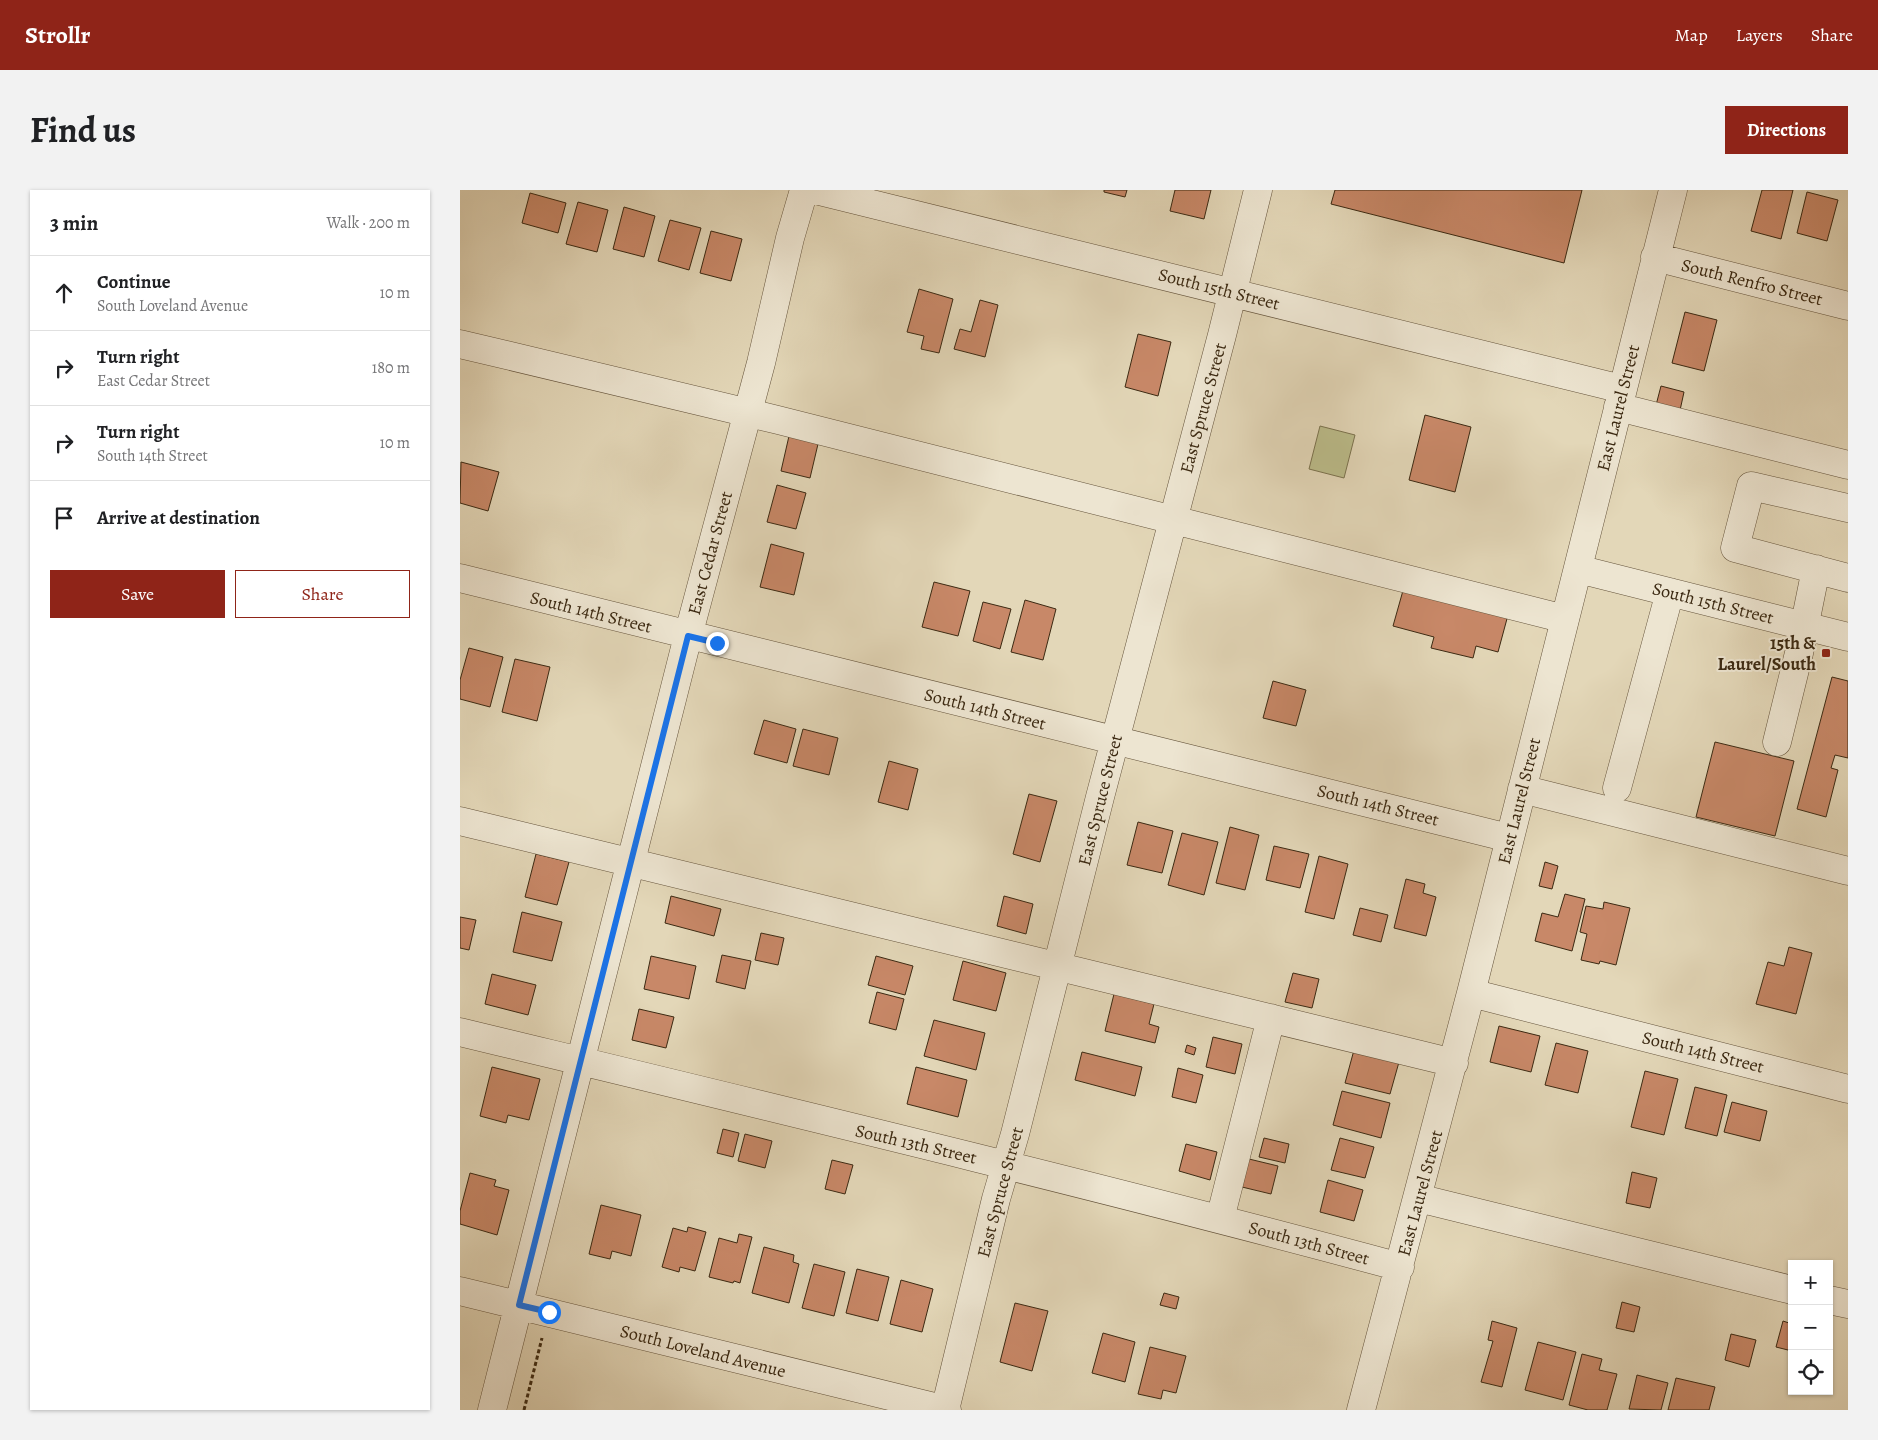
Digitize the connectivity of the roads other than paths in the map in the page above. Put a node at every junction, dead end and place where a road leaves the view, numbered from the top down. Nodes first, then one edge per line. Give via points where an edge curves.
1 (804, 190) edge
2 (815, 190) edge
3 (1258, 190) edge
4 (1672, 190) edge
5 (1655, 257) junction
6 (1233, 292) junction
7 (1848, 306) edge
8 (460, 344) edge
9 (1620, 398) junction
10 (748, 413) junction
11 (1848, 465) edge
12 (1848, 508) edge
13 (1173, 519) junction
14 (1578, 569) junction
15 (1816, 569) junction
16 (460, 578) edge
17 (1848, 578) edge
18 (1670, 592) junction
19 (1565, 619) junction
20 (1804, 626) junction
21 (688, 636) junction
22 (1848, 637) edge
23 (1115, 741) junction
24 (1777, 742) dead end
25 (1617, 788) dead end
26 (1522, 789) junction
27 (460, 821) edge
28 (1510, 838) junction
29 (632, 863) junction
30 (1848, 871) edge
31 (1059, 967) junction
32 (1471, 993) junction
33 (1271, 1018) junction
34 (460, 1032) edge
35 (580, 1062) junction
36 (1454, 1063) junction
37 (1848, 1089) edge
38 (1006, 1165) junction
39 (1418, 1198) junction
40 (1220, 1219) junction
41 (1400, 1267) junction
42 (1788, 1289) edge
43 (460, 1290) edge
44 (1833, 1301) edge
45 (1848, 1304) edge
46 (519, 1305) junction
47 (492, 1410) edge
48 (946, 1410) edge
49 (1362, 1410) edge

1 - 10 street, East Cedar Street
2 - 6 street, South 15th Street
3 - 6 street, East Spruce Street
4 - 5 street, East Laurel Street
5 - 7 street, South Renfro Street
5 - 9 street, East Laurel Street
6 - 9 street, South 15th Street
6 - 13 street, East Spruce Street
8 - 10 street
9 - 11 street, South 15th Street
9 - 14 street, East Laurel Street
10 - 13 street
10 - 21 street, East Cedar Street
12 - 15 street via 1751,486 1735,548
13 - 19 street
13 - 23 street, East Spruce Street
14 - 18 street, South 15th Street
14 - 19 street, East Laurel Street
15 - 17 street
15 - 20 street
16 - 21 street, South 14th Street
18 - 20 street, South 15th Street
18 - 25 street
19 - 26 street, East Laurel Street
20 - 22 street, South 15th Street
20 - 24 street
21 - 23 street, South 14th Street
21 - 29 street, East Cedar Street
23 - 28 street, South 14th Street
23 - 31 street, East Spruce Street
26 - 28 street, East Laurel Street
26 - 30 street
27 - 29 street
28 - 32 street, East Laurel Street
29 - 31 street
29 - 35 street, East Cedar Street
31 - 33 street
31 - 38 street, East Spruce Street
32 - 36 street, East Laurel Street
32 - 37 street, South 14th Street
33 - 36 street
33 - 40 street
34 - 35 street, South 13th Street
35 - 38 street, South 13th Street
35 - 46 street, East Cedar Street
36 - 39 street, East Laurel Street
38 - 40 street, South 13th Street
38 - 48 street, East Spruce Street
39 - 41 street, East Laurel Street
39 - 42 street
40 - 41 street, South 13th Street
41 - 49 street, East Laurel Street
43 - 46 street, South Loveland Avenue
44 - 45 street
46 - 47 street, East Cedar Street
46 - 48 street, South Loveland Avenue

